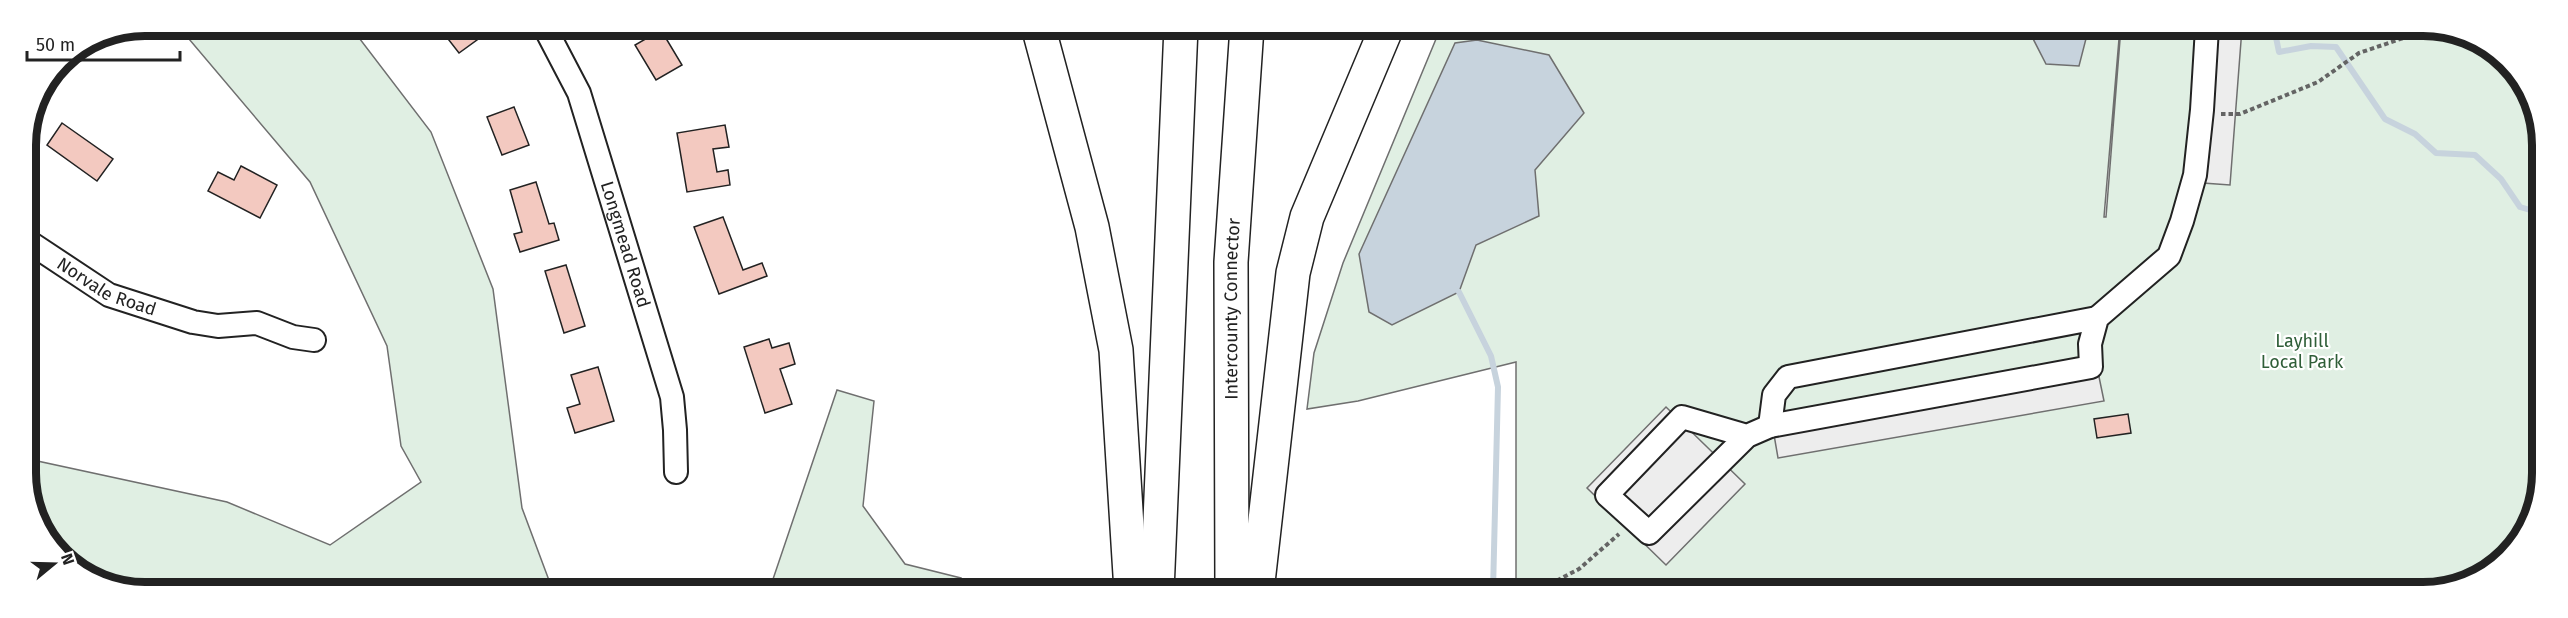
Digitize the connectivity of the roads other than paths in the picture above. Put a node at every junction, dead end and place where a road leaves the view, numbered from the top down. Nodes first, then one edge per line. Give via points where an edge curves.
1 (549, 36) edge
2 (1041, 36) edge
3 (1181, 36) edge
4 (1246, 36) edge
5 (1383, 36) edge
6 (2206, 36) edge
7 (36, 247) edge
8 (2097, 318) junction
9 (314, 340) dead end
10 (1770, 426) junction
11 (1747, 436) junction
12 (676, 472) dead end
13 (1130, 582) edge
14 (1157, 582) edge
15 (1232, 582) edge
16 (1258, 582) edge

1 - 12 street, Longmead Road via 579,93 672,397
2 - 13 highway via 1092,227 1116,350
3 - 14 highway
4 - 15 highway, Intercounty Connector via 1230,262
5 - 16 highway via 1307,216 1293,273
6 - 8 street via 2195,175 2169,256
7 - 9 street, Norvale Road via 110,295 193,322 218,326 257,323 293,337
8 - 10 street via 1788,377 1774,395
8 - 10 street via 2090,344 2091,368
10 - 11 street
11 - 11 street via 1649,532 1607,495 1682,417

